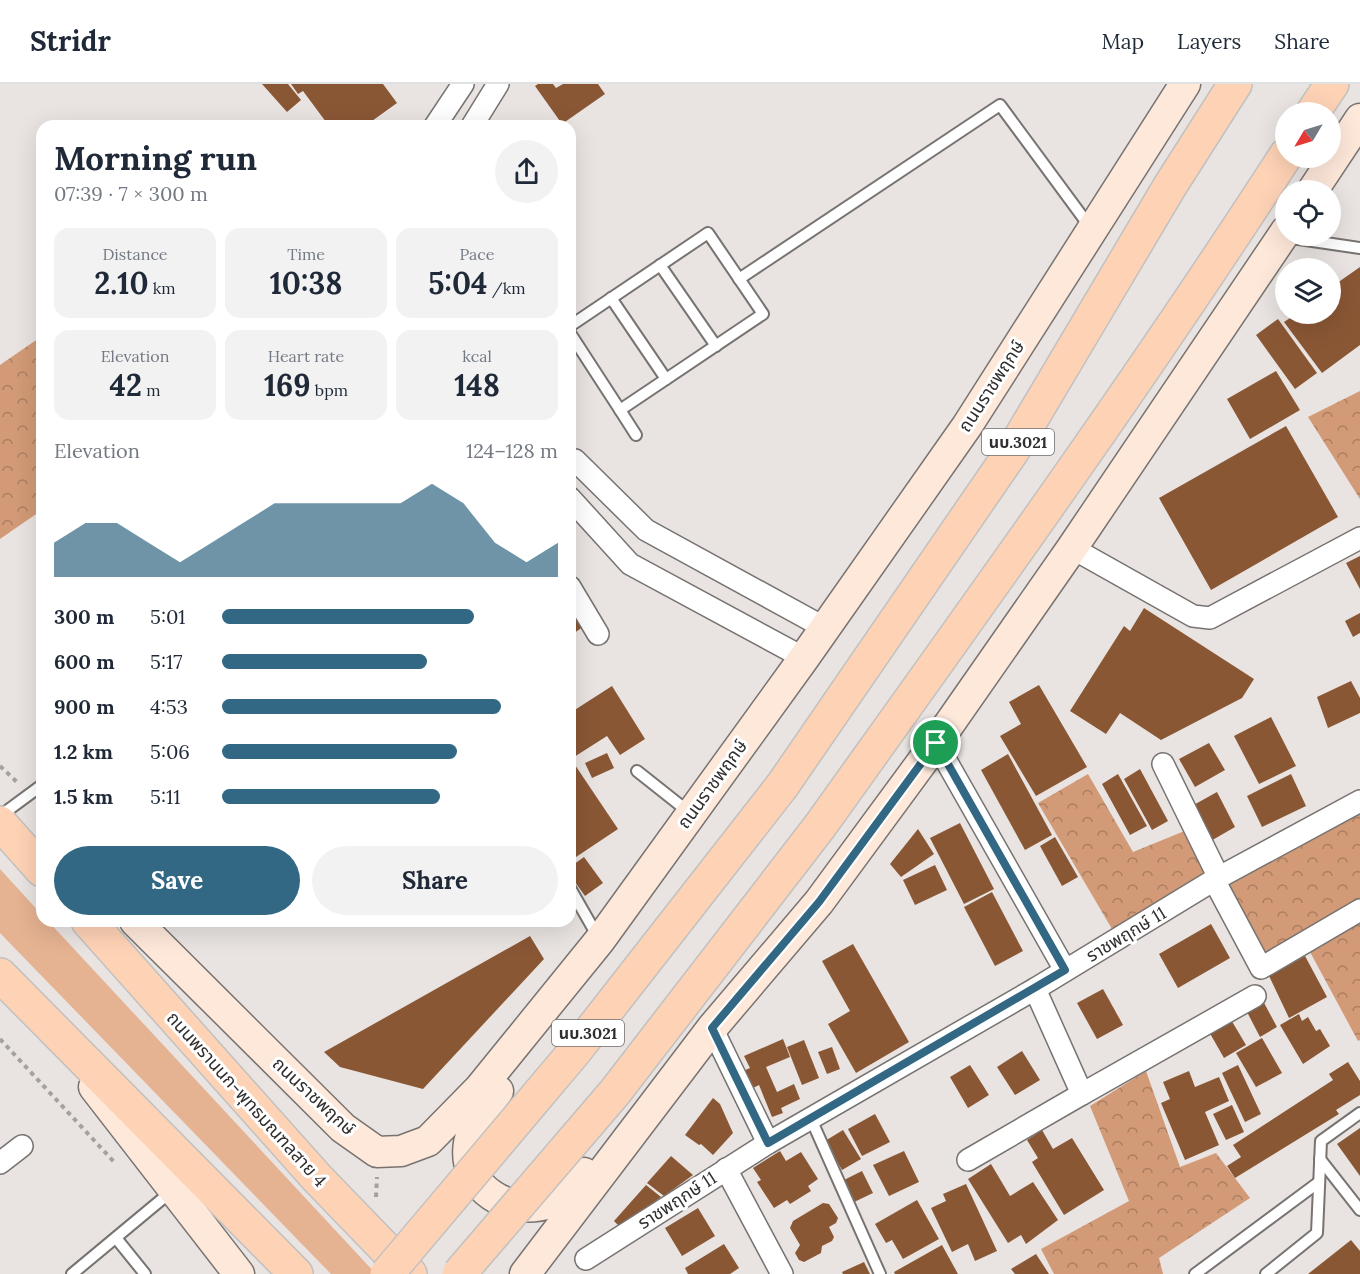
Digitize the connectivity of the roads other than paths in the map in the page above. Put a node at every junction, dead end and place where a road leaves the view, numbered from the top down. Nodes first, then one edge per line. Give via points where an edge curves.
1 (463, 84) edge
2 (498, 84) edge
3 (1185, 84) edge
4 (1235, 84) edge
5 (1332, 84) edge
6 (1320, 102) edge
7 (1360, 119) edge
8 (439, 120) edge
9 (476, 120) edge
10 (1278, 168) edge
11 (1320, 180) edge
12 (1092, 229) junction
13 (1341, 244) edge
14 (1276, 246) edge
15 (1360, 248) edge
16 (660, 265) junction
17 (739, 279) junction
18 (611, 298) junction
19 (576, 322) edge
20 (576, 342) edge
21 (716, 346) junction
22 (666, 379) junction
23 (620, 410) junction
24 (636, 435) dead end
25 (576, 458) edge
26 (576, 505) edge
27 (1360, 538) edge
28 (1072, 548) junction
29 (576, 597) edge
30 (825, 628) junction
31 (598, 634) dead end
32 (804, 657) junction
33 (936, 743) junction
34 (1163, 764) dead end
35 (637, 771) dead end
36 (36, 789) edge
37 (1360, 801) edge
38 (690, 813) junction
39 (0, 816) edge
40 (0, 822) edge
41 (36, 846) edge
42 (36, 863) edge
43 (1216, 879) junction
44 (576, 898) edge
45 (1360, 910) edge
46 (93, 927) edge
47 (141, 927) edge
48 (600, 940) junction
49 (1065, 970) junction
50 (0, 975) edge
51 (1035, 988) junction
52 (1255, 996) dead end
53 (42, 1020) junction
54 (707, 1035) junction
55 (1082, 1094) junction
56 (1360, 1113) edge
57 (811, 1119) junction
58 (768, 1143) junction
59 (22, 1146) dead end
60 (1320, 1159) junction
61 (968, 1160) dead end
62 (0, 1162) edge
63 (726, 1169) junction
64 (1319, 1182) junction
65 (174, 1190) junction
66 (1360, 1210) edge
67 (116, 1238) junction
68 (586, 1259) dead end
69 (72, 1274) edge
70 (145, 1274) edge
71 (239, 1274) edge
72 (296, 1274) edge
73 (387, 1274) edge
74 (410, 1274) edge
75 (459, 1274) edge
76 (525, 1274) edge
77 (782, 1274) edge
78 (880, 1274) edge
79 (1196, 1274) edge
80 (1266, 1274) edge

1 - 8 street
2 - 9 street
3 - 12 main road, ถนนราชพฤกษ์ / นบ.3021
4 - 73 main road, นบ.3021, bridge via 1013,450 782,786 575,1051
5 - 6 main road
7 - 11 main road
10 - 75 main road, นบ.3021, bridge via 1065,483 820,826 615,1092
12 - 17 lane via 1000,105
12 - 30 main road, ถนนราชพฤกษ์ / นบ.3021 via 967,426
13 - 15 lane
14 - 28 main road
16 - 17 lane via 708,233
16 - 18 lane
16 - 21 lane
17 - 21 lane via 763,314
18 - 19 lane
18 - 22 lane
20 - 23 lane
21 - 22 lane
22 - 23 lane
23 - 24 lane
25 - 30 street via 646,530
26 - 32 street via 630,564
27 - 28 street via 1210,618 1193,616
28 - 33 main road
29 - 31 street
30 - 32 main road, ถนนราชพฤกษ์ / นบ.3021
32 - 38 main road, ถนนราชพฤกษ์ / นบ.3021
33 - 49 street
33 - 54 main road via 819,902
34 - 43 street
35 - 38 lane
36 - 39 lane
37 - 43 street, ราชพฤกษ์ 11
38 - 48 main road, ถนนราชพฤกษ์ / นบ.3021
40 - 41 main road
40 - 42 main road
43 - 45 street via 1262,968
43 - 49 street, ราชพฤกษ์ 11
44 - 48 lane
46 - 74 main road, ถนนพรานนก-พุทธมณฑลสาย 4 via 318,1179
47 - 48 main road, ถนนราชพฤกษ์ / นบ.3021 via 343,1128 377,1152 401,1151 428,1141 480,1088
48 - 54 main road via 474,1126 469,1145 471,1165 479,1184 494,1198 512,1206 532,1208 551,1203 568,1191
49 - 51 street, ราชพฤกษ์ 11
50 - 53 main road
51 - 55 street
51 - 57 street, ราชพฤกษ์ 11
52 - 55 street
53 - 65 main road
53 - 72 main road
54 - 58 street
54 - 76 main road
55 - 61 street
56 - 60 lane via 1321,1142
57 - 58 street, ราชพฤกษ์ 11
57 - 78 lane
58 - 63 street, ราชพฤกษ์ 11
59 - 62 street
60 - 64 lane
60 - 66 lane
63 - 68 street, ราชพฤกษ์ 11
63 - 77 street
64 - 79 lane
64 - 80 lane via 1317,1233
65 - 67 lane
65 - 71 main road
67 - 69 lane
67 - 70 lane

